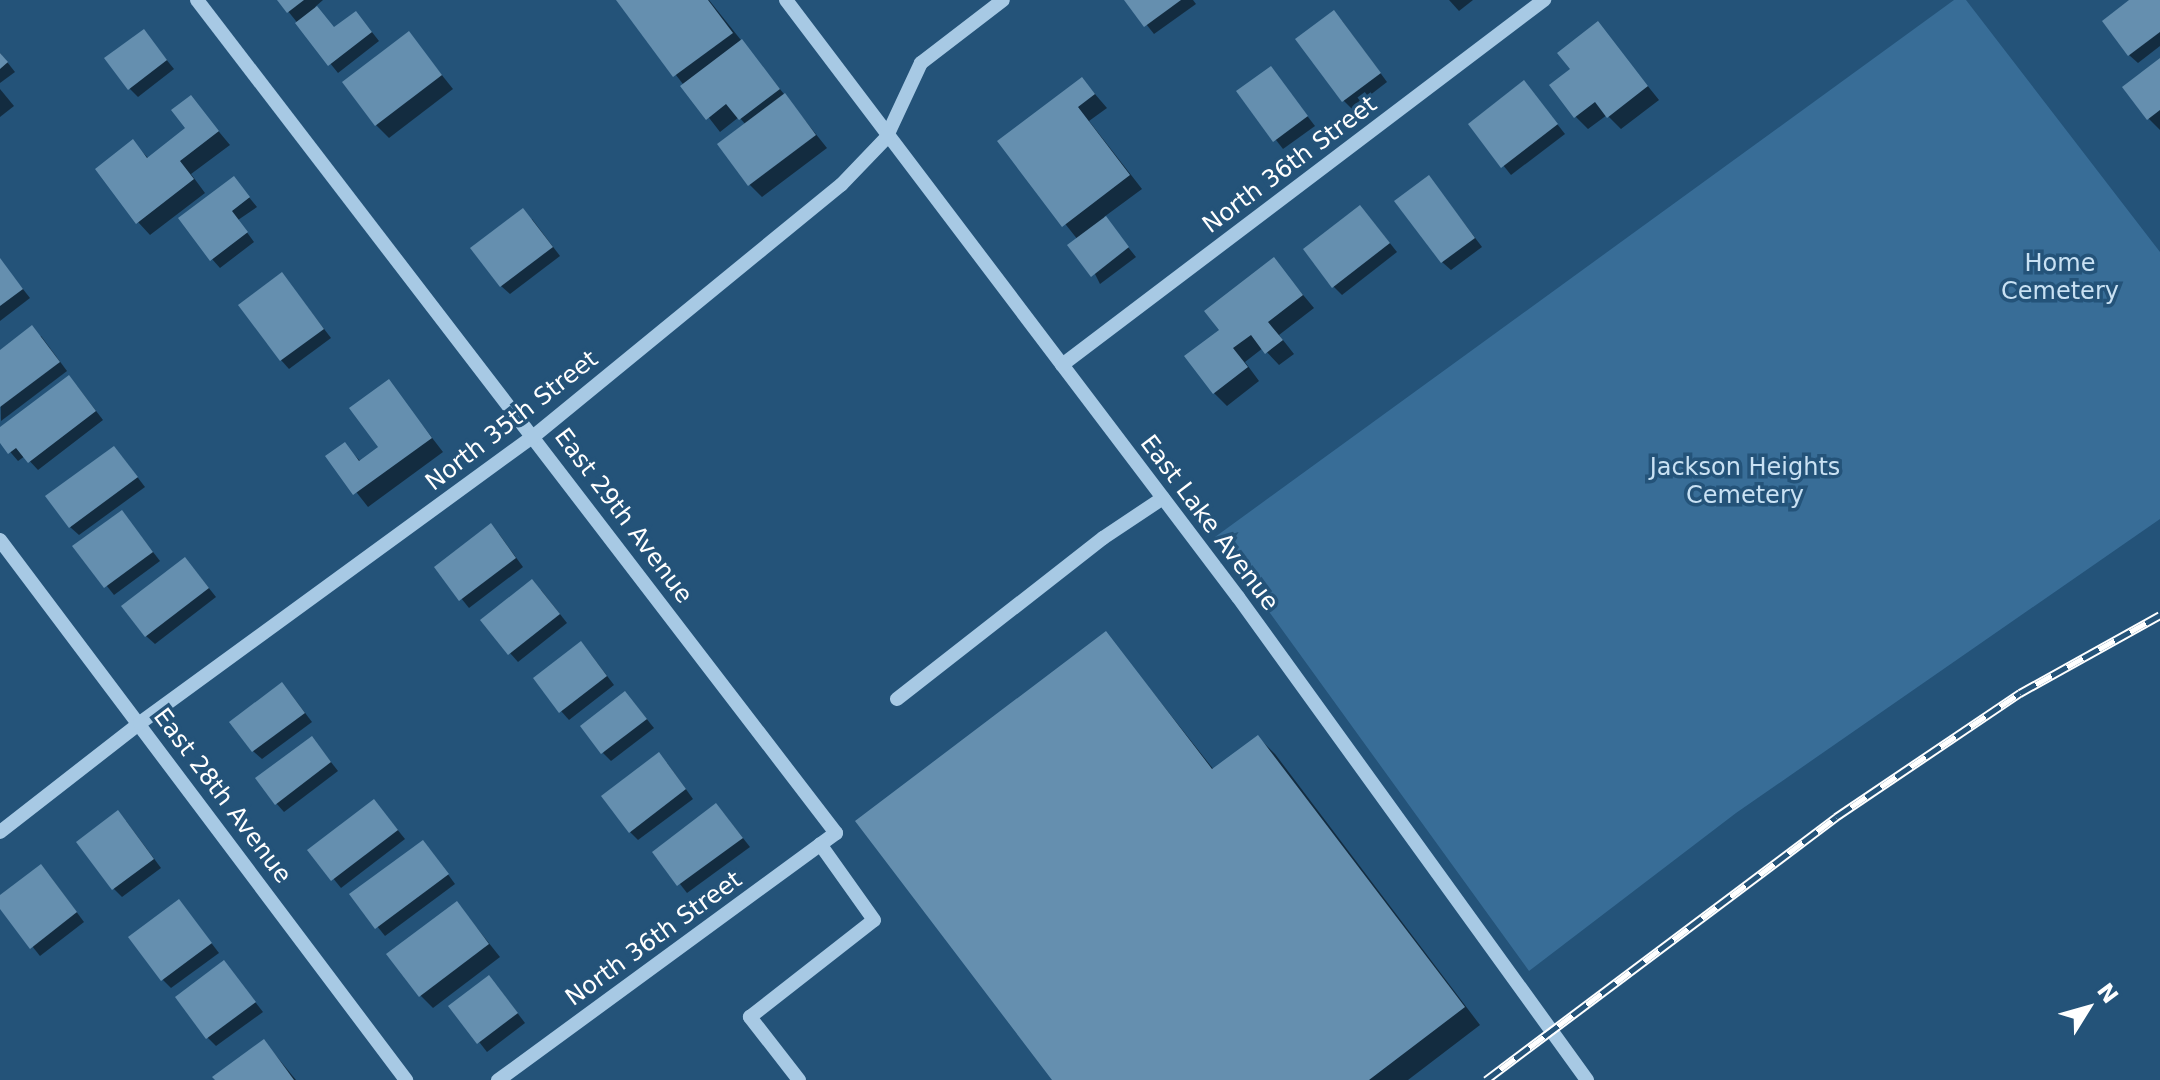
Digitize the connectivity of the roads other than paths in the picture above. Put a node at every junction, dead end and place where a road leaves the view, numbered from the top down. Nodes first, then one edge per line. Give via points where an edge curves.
1 (197, 0) edge
2 (786, 0) edge
3 (1003, 0) edge
4 (1544, 0) edge
5 (886, 138) junction
6 (1062, 365) junction
7 (534, 436) junction
8 (1163, 498) junction
9 (0, 540) edge
10 (897, 699) dead end
11 (140, 723) junction
12 (0, 832) edge
13 (836, 833) joint
14 (820, 844) junction
15 (406, 1080) edge
16 (498, 1080) edge
17 (799, 1080) edge
18 (1587, 1080) edge

1 - 7 street, East 29th Avenue
2 - 5 street, East Lake Avenue
3 - 5 street, North 35th Street via 921,63
4 - 6 street, North 36th Street
5 - 6 street, East Lake Avenue
5 - 7 street, North 35th Street via 841,185
6 - 8 street, East Lake Avenue
7 - 11 street, North 35th Street
7 - 13 street, East 29th Avenue
8 - 10 street via 1103,538
8 - 18 street, East Lake Avenue
9 - 11 street, East 28th Avenue
11 - 12 street, North 35th Street
11 - 15 street, East 28th Avenue
13 - 14 street, North 36th Street
14 - 16 street, North 36th Street
14 - 17 street via 874,920 750,1017

